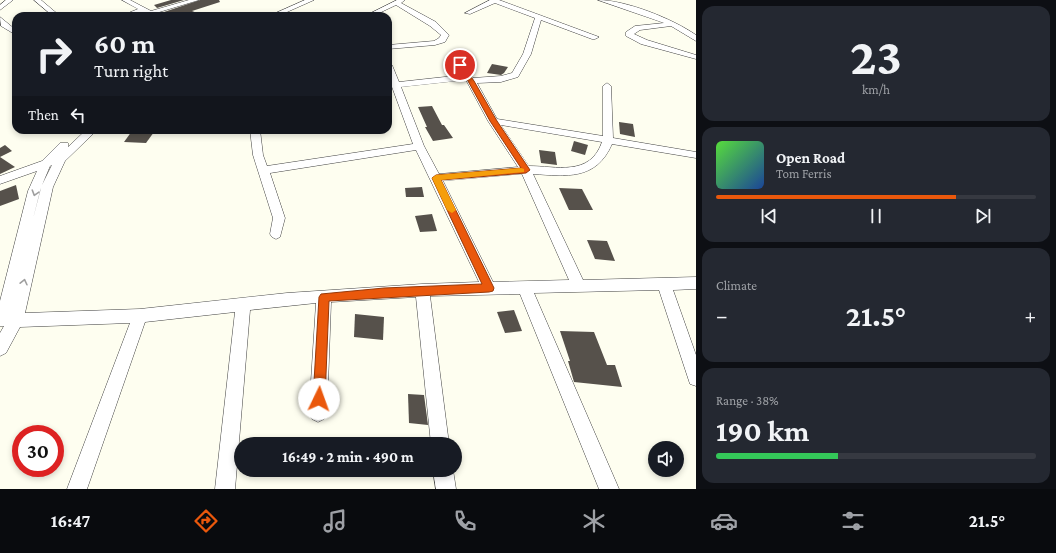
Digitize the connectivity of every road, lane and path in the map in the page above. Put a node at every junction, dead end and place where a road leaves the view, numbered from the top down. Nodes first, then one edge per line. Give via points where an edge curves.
1 (10, 0) edge
2 (37, 0) edge
3 (196, 0) edge
4 (311, 0) edge
5 (494, 0) edge
6 (601, 0) edge
7 (124, 1) edge
8 (399, 2) edge
9 (289, 3) dead end
10 (297, 6) junction
11 (0, 8) edge
12 (142, 10) junction
13 (52, 12) edge
14 (136, 12) edge
15 (146, 12) edge
16 (162, 12) edge
17 (282, 12) edge
18 (377, 12) edge
19 (468, 13) dead end
20 (539, 17) junction
21 (0, 19) edge
22 (672, 24) junction
23 (696, 28) edge
24 (12, 30) edge
25 (689, 33) junction
26 (595, 37) dead end
27 (696, 39) edge
28 (392, 47) edge
29 (696, 57) edge
30 (460, 65) dead end
31 (392, 75) edge
32 (470, 79) junction
33 (396, 85) junction
34 (607, 86) dead end
35 (493, 121) junction
36 (77, 134) edge
37 (88, 134) edge
38 (255, 134) edge
39 (608, 140) junction
40 (419, 146) junction
41 (696, 155) edge
42 (61, 159) junction
43 (46, 163) junction
44 (263, 170) junction
45 (526, 170) junction
46 (436, 178) junction
47 (0, 180) edge
48 (276, 234) dead end
49 (28, 241) junction
50 (696, 283) edge
51 (664, 284) junction
52 (579, 286) junction
53 (524, 287) junction
54 (489, 288) junction
55 (422, 290) junction
56 (324, 297) junction
57 (243, 303) junction
58 (140, 316) junction
59 (6, 320) edge
60 (0, 348) edge
61 (696, 378) edge
62 (318, 413) dead end
63 (439, 437) edge
64 (444, 477) edge
65 (77, 489) edge
66 (225, 489) edge
67 (446, 489) edge
68 (608, 489) edge

1 - 11 street
2 - 13 street
3 - 16 street
4 - 10 street
5 - 19 street
5 - 20 street
6 - 22 street
7 - 12 street
8 - 18 street
8 - 28 street via 445,35 442,40 435,43
9 - 10 street
10 - 17 street
12 - 14 street
12 - 15 street
20 - 26 street
20 - 32 street via 528,55 515,75 505,79
21 - 24 street
22 - 25 street
22 - 29 street via 638,28 629,34 644,42
23 - 25 street
25 - 27 street
30 - 32 street
31 - 33 street
32 - 33 street
32 - 35 street
33 - 40 street
34 - 39 street
35 - 39 street
35 - 45 street
36 - 43 street
37 - 42 street
38 - 44 street
39 - 41 street
39 - 45 street via 600,155 581,169 560,172
40 - 44 street
40 - 46 street
42 - 43 street
42 - 49 street via 46,187
43 - 47 street
43 -> 49 street via 34,191
44 - 48 street via 279,218
45 - 46 street
45 - 52 street
46 - 54 street
49 - 59 street
50 - 51 street
51 - 52 street
51 - 61 street
52 - 53 street
53 - 54 street
53 - 68 street
54 - 55 street
55 - 56 street
55 - 63 street
56 - 57 street
56 - 62 street
57 - 58 street
57 - 66 street
58 - 59 street
58 - 65 street
59 - 60 street
64 - 67 street

